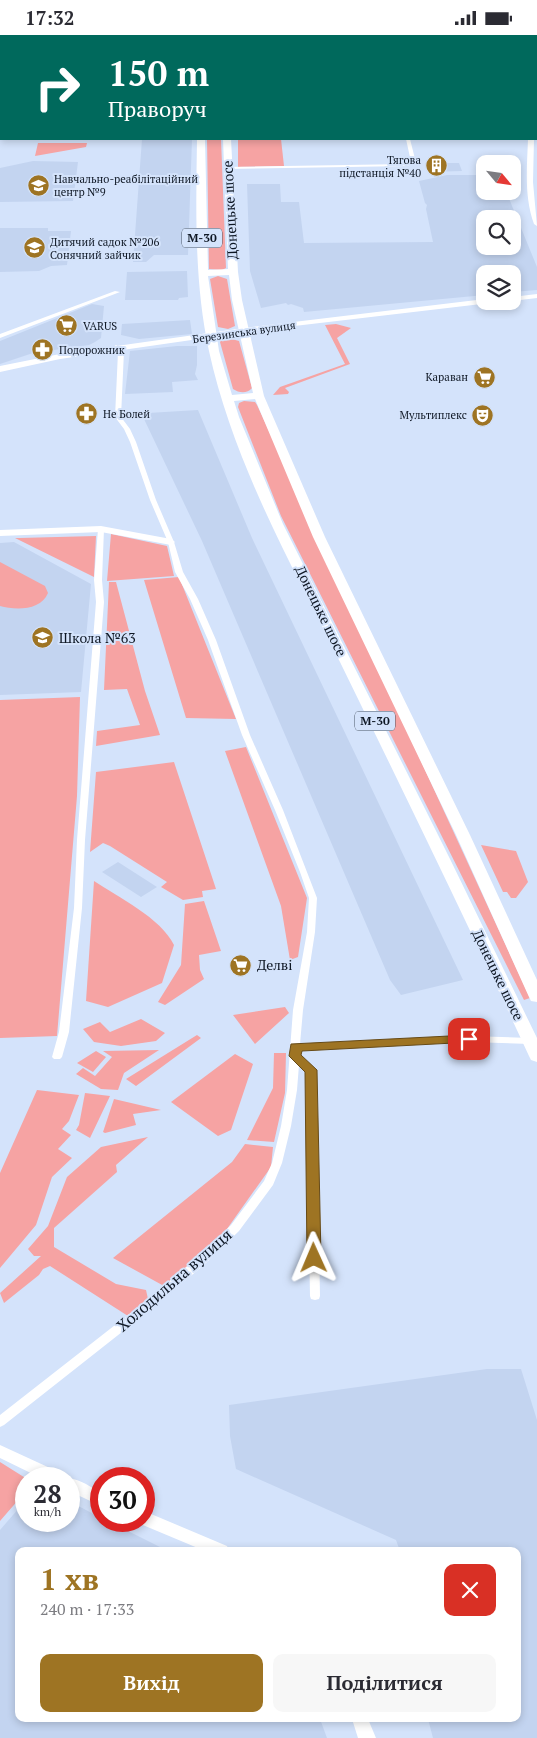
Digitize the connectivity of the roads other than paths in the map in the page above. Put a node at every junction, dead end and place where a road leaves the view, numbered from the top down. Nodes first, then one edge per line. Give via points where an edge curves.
1 (201, 140) edge
2 (227, 140) edge
3 (408, 140) edge
4 (531, 140) edge
5 (228, 169) junction
6 (537, 224) edge
7 (203, 273) junction
8 (233, 273) junction
9 (117, 292) dead end
10 (537, 296) edge
11 (521, 298) edge
12 (476, 303) edge
13 (244, 330) junction
14 (0, 336) edge
15 (212, 336) junction
16 (116, 347) junction
17 (0, 369) edge
18 (259, 396) junction
19 (228, 398) junction
20 (101, 529) junction
21 (0, 533) edge
22 (171, 542) junction
23 (537, 997) edge
24 (533, 1049) edge
25 (295, 1052) junction
26 (57, 1057) dead end
27 (315, 1296) dead end
28 (0, 1423) edge
29 (0, 1451) edge
30 (33, 1467) edge
31 (155, 1523) edge
32 (212, 1547) edge
33 (361, 1722) edge
34 (367, 1738) edge

1 - 7 highway, Донецьке шосе / М-30
2 - 5 highway, Донецьке шосе / М-30
3 - 5 street via 414,163 408,165
4 - 6 street via 530,198
5 - 8 highway, Донецьке шосе / М-30
7 - 8 highway
7 - 15 highway, Донецьке шосе / М-30
8 - 13 highway, Донецьке шосе / М-30
9 - 14 street
10 - 11 street
12 - 13 street, Березинська вулиця
13 - 15 main road, Березинська вулиця
13 - 18 highway, Донецьке шосе / М-30
15 - 16 main road, Березинська вулиця
15 - 19 highway, Донецьке шосе / М-30
16 - 17 main road, Березинська вулиця
16 - 22 street, Холодильна вулиця via 121,351 118,417 133,442
18 - 19 highway
18 - 23 highway, Донецьке шосе / М-30 via 312,521
19 - 24 highway, Донецьке шосе / М-30 via 246,450 286,541
20 - 21 street
20 - 22 street
20 - 26 street via 100,602 78,908 64,1032
22 - 25 street, Холодильна вулиця via 179,572 212,639 243,727 313,898
24 - 25 street via 469,1039
25 - 27 street via 311,1070
25 - 28 street, Холодильна вулиця via 292,1090 277,1163 270,1182 235,1228 138,1314
29 - 30 street
31 - 32 street
33 - 34 street

